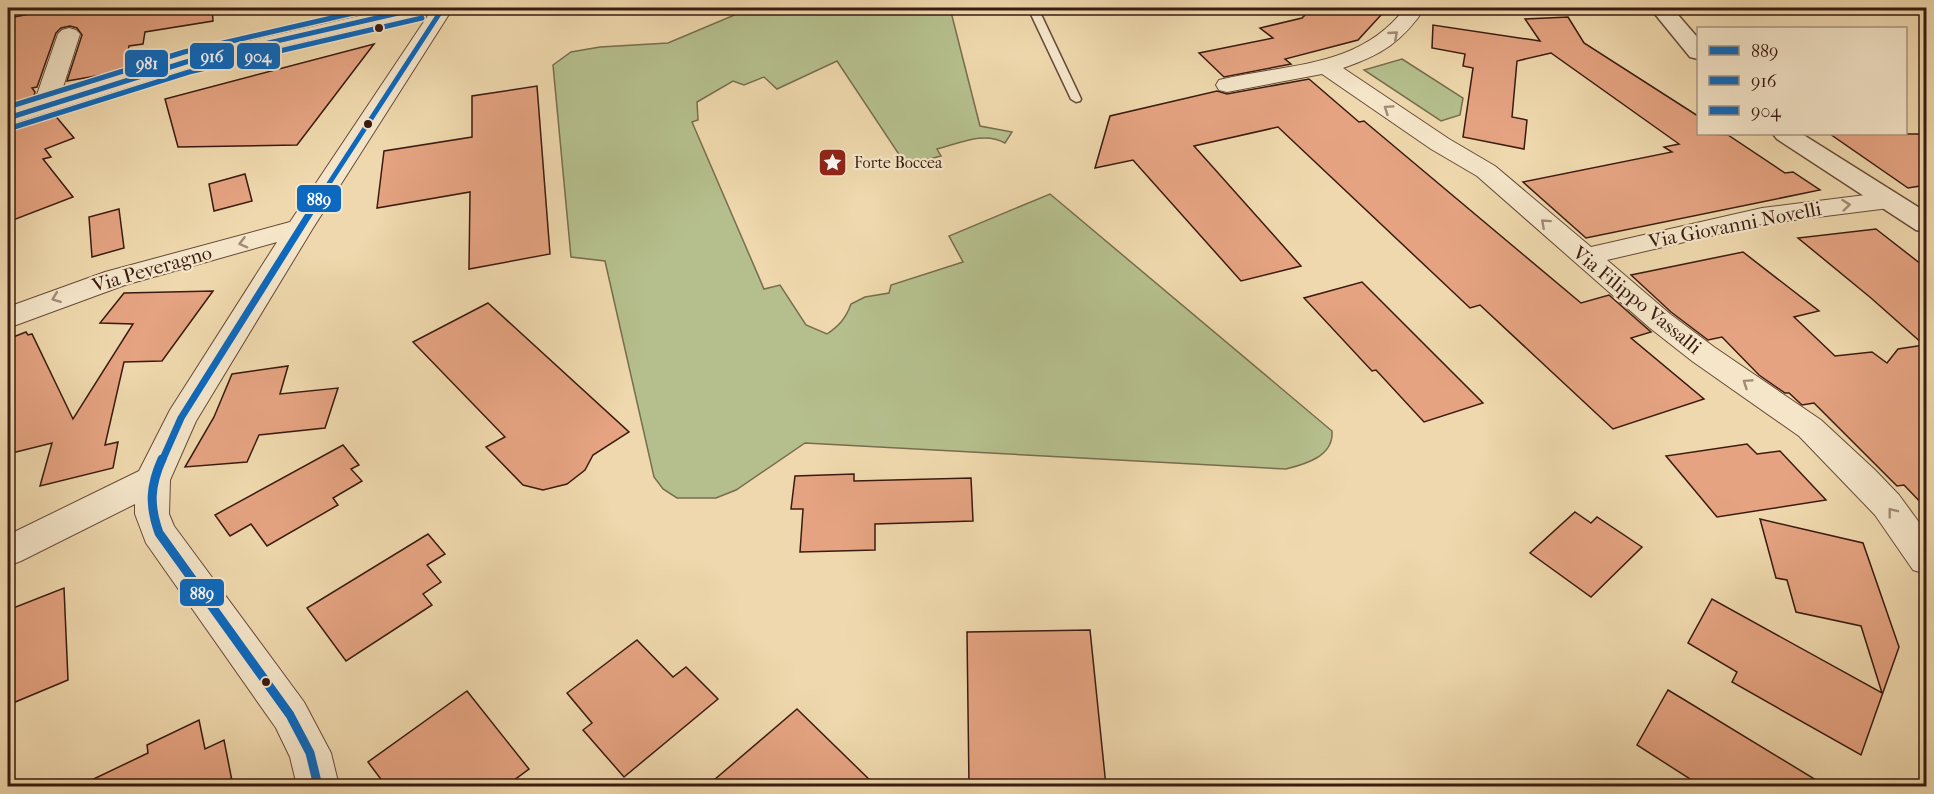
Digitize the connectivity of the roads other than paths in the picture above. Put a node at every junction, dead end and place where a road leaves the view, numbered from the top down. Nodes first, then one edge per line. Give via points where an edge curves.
1 (420, 8) edge
2 (443, 8) edge
3 (1034, 8) edge
4 (1415, 8) edge
5 (1661, 8) edge
6 (384, 11) edge
7 (69, 34) dead end
8 (1697, 51) edge
9 (1325, 66) junction
10 (1227, 85) dead end
11 (1076, 99) dead end
12 (45, 106) junction
13 (8, 118) edge
14 (1788, 135) edge
15 (1889, 200) junction
16 (1926, 224) edge
17 (300, 228) junction
18 (1583, 257) junction
19 (8, 318) edge
20 (153, 480) junction
21 (8, 551) edge
22 (1926, 559) edge
23 (318, 786) edge

1 - 6 main road
2 - 17 street
3 - 11 lane
9 -> 4 street via 1382,45 1403,27
5 - 8 main road
6 - 12 main road via 195,60
7 - 12 street
9 - 10 street
18 -> 9 street, Via Filippo Vassalli via 1486,171
12 - 13 main road
14 - 15 main road
15 - 16 main road
18 -> 15 street, Via Giovanni Novelli via 1762,216
17 -> 19 street, Via Peveragno via 111,279
17 - 20 street via 181,418
22 -> 18 street, Via Filippo Vassalli via 1887,505 1810,428 1694,348
20 - 21 street
20 - 23 street via 152,514 159,533 290,715 310,753

